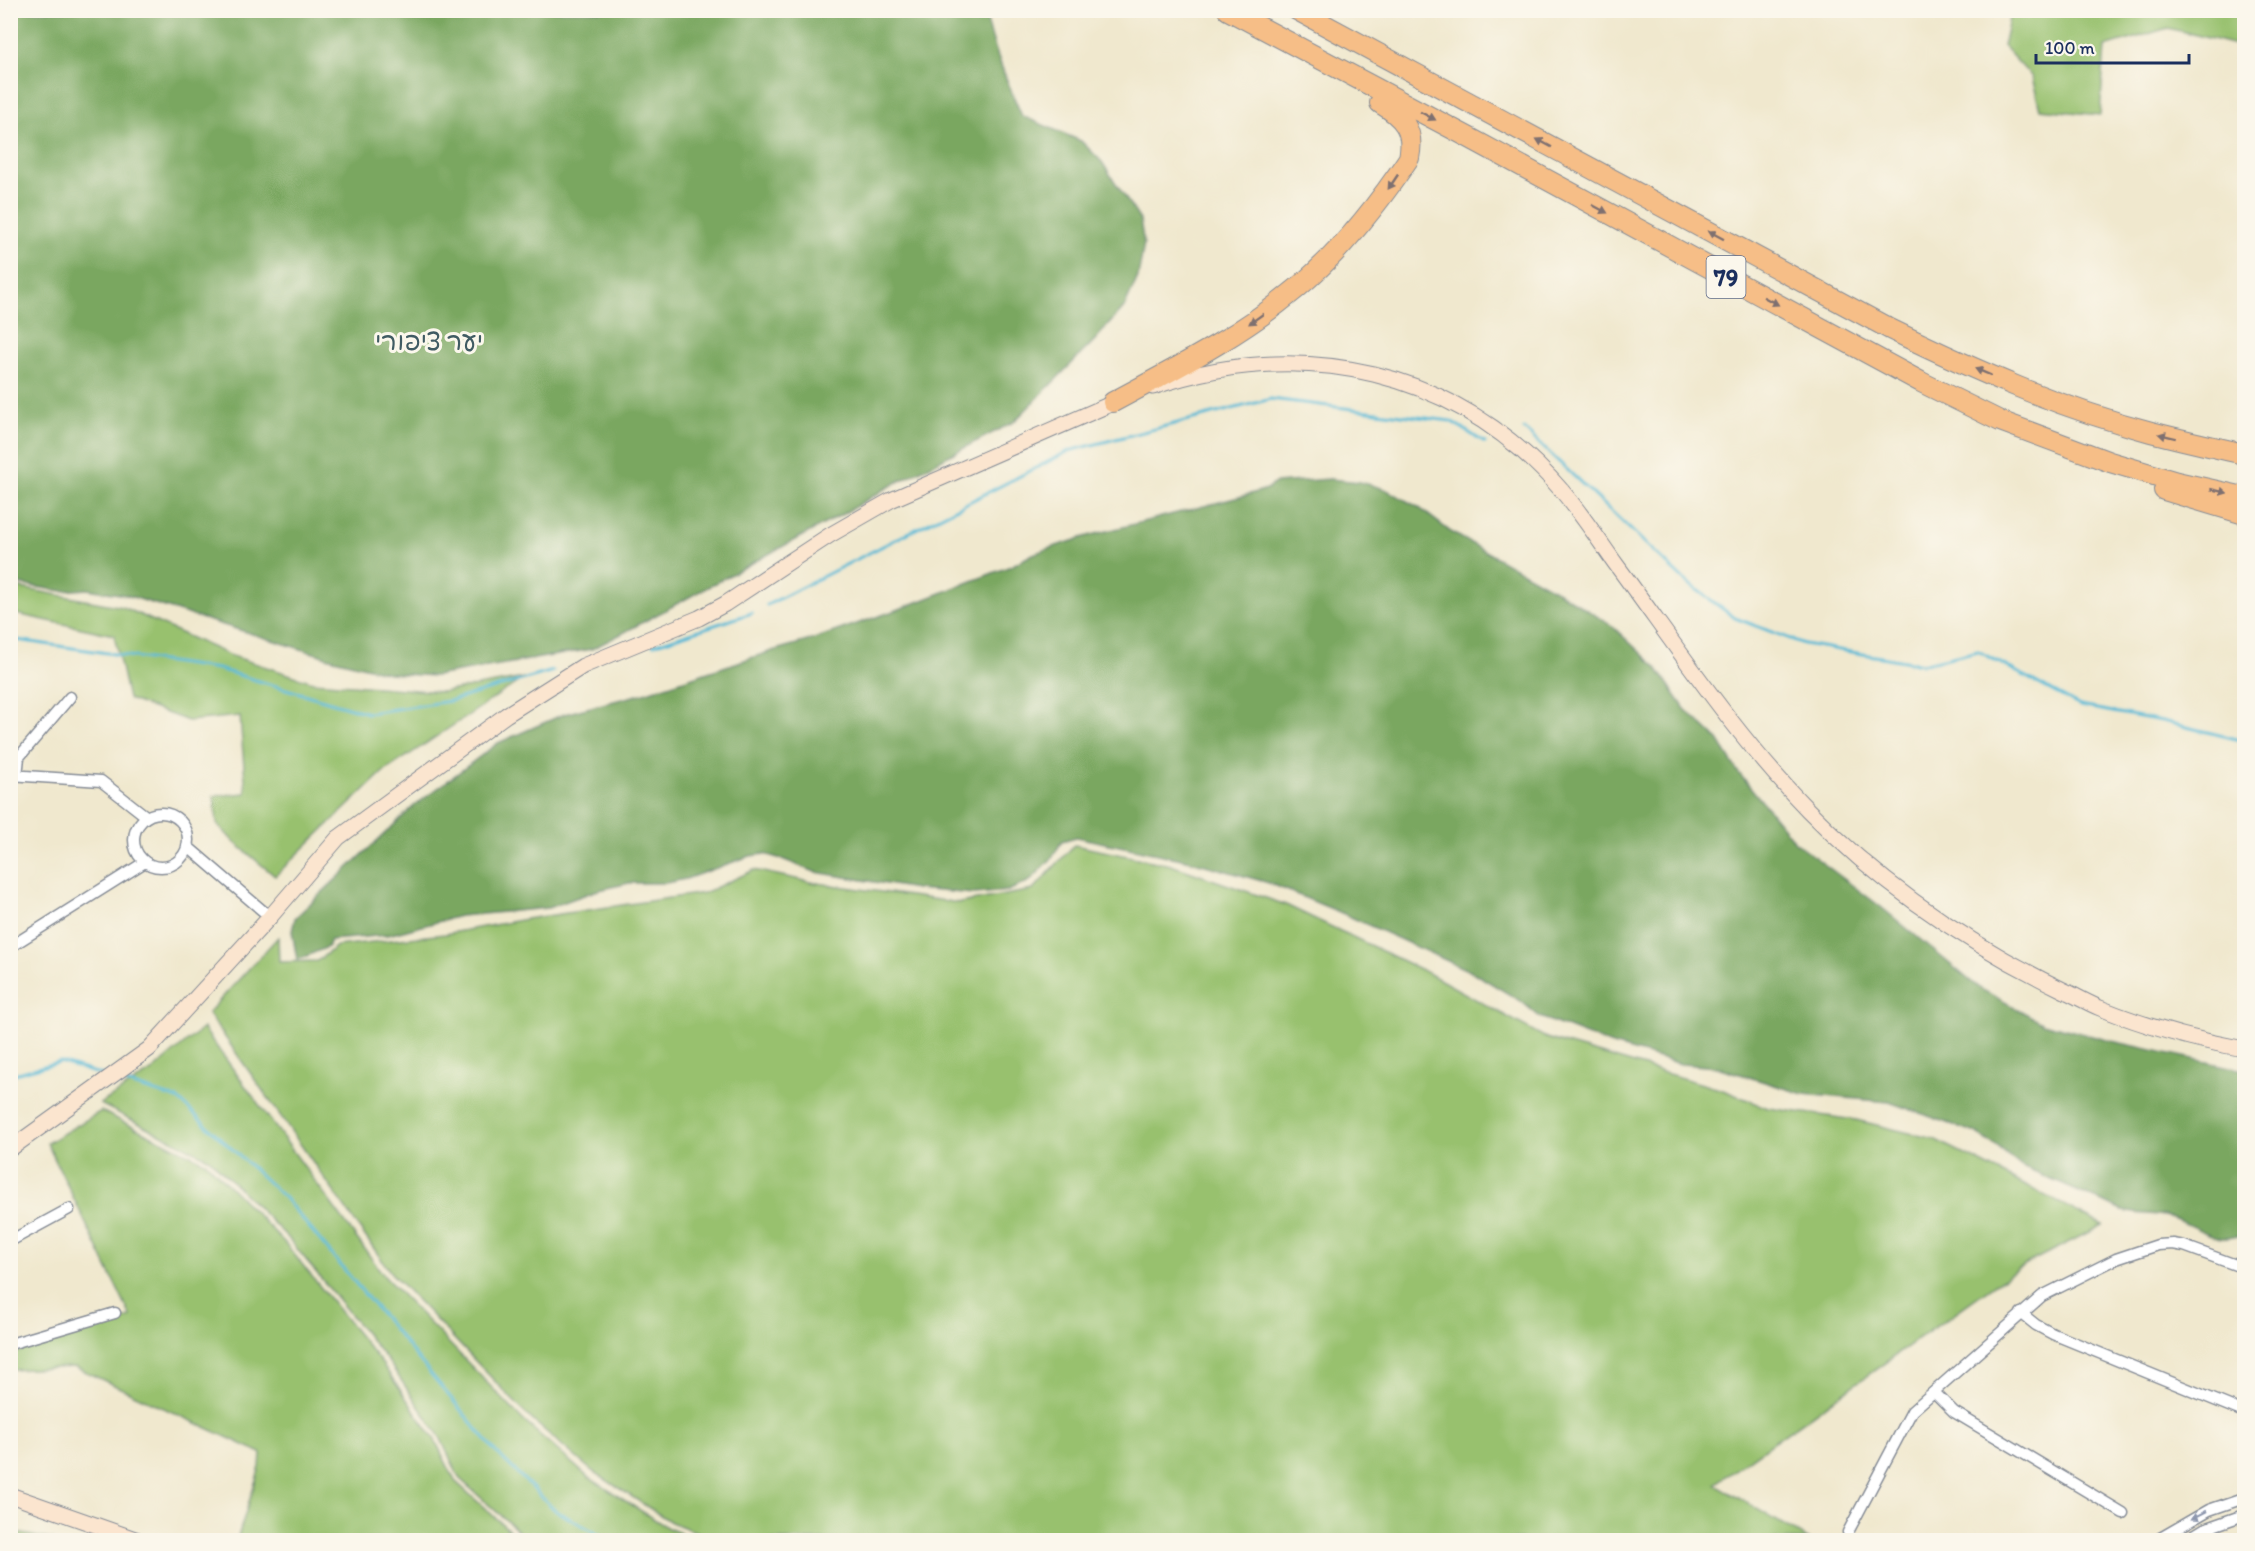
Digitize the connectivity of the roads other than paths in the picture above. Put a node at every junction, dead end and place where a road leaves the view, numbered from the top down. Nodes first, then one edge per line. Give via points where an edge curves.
1 (1298, 10) edge
2 (1231, 12) edge
3 (1921, 382) junction
4 (1113, 402) junction
5 (2244, 454) edge
6 (2244, 497) edge
7 (2244, 514) edge
8 (70, 697) dead end
9 (14, 776) edge
10 (147, 817) junction
11 (187, 846) junction
12 (145, 862) junction
13 (270, 917) junction
14 (10, 947) edge
15 (2244, 1049) edge
16 (10, 1149) edge
17 (69, 1209) dead end
18 (10, 1241) edge
19 (2244, 1268) edge
20 (115, 1313) dead end
21 (2021, 1313) junction
22 (10, 1344) edge
23 (1934, 1392) junction
24 (2244, 1412) edge
25 (10, 1495) edge
26 (2244, 1498) edge
27 (2123, 1513) dead end
28 (2244, 1515) edge
29 (1848, 1532) dead end
30 (138, 1540) edge
31 (2157, 1540) edge
32 (2186, 1540) edge

5 -> 1 highway, 79 via 2149,431 2060,403 1953,360
2 -> 3 highway, 79
2 -> 4 highway via 1396,112 1410,135 1409,158 1367,217 1298,288 1239,331
3 -> 6 highway, 79 via 2045,439 2177,482
3 - 7 highway via 2005,432 2195,501
4 - 13 main road via 891,500 725,604 584,666 506,715 338,838
4 - 15 main road via 1232,367 1310,363 1393,379 1459,407 1515,444 1562,491 1748,744 1810,812 1896,888 2003,960 2097,1007 2158,1029
8 - 9 street via 19,757
9 - 10 street via 101,781
10 - 11 street via 165,814 180,822
10 - 12 street via 134,839
11 - 12 street via 170,866
11 - 13 street
12 - 14 street
13 - 16 main road via 149,1049
17 - 18 street
19 - 21 street via 2184,1246 2158,1245 2116,1259 2061,1285
20 - 22 street
21 - 23 street
21 - 24 street via 2053,1334
23 - 27 street via 1954,1412
23 - 29 street via 1907,1418
25 - 30 main road
26 -> 31 street via 2209,1510
28 - 32 street

